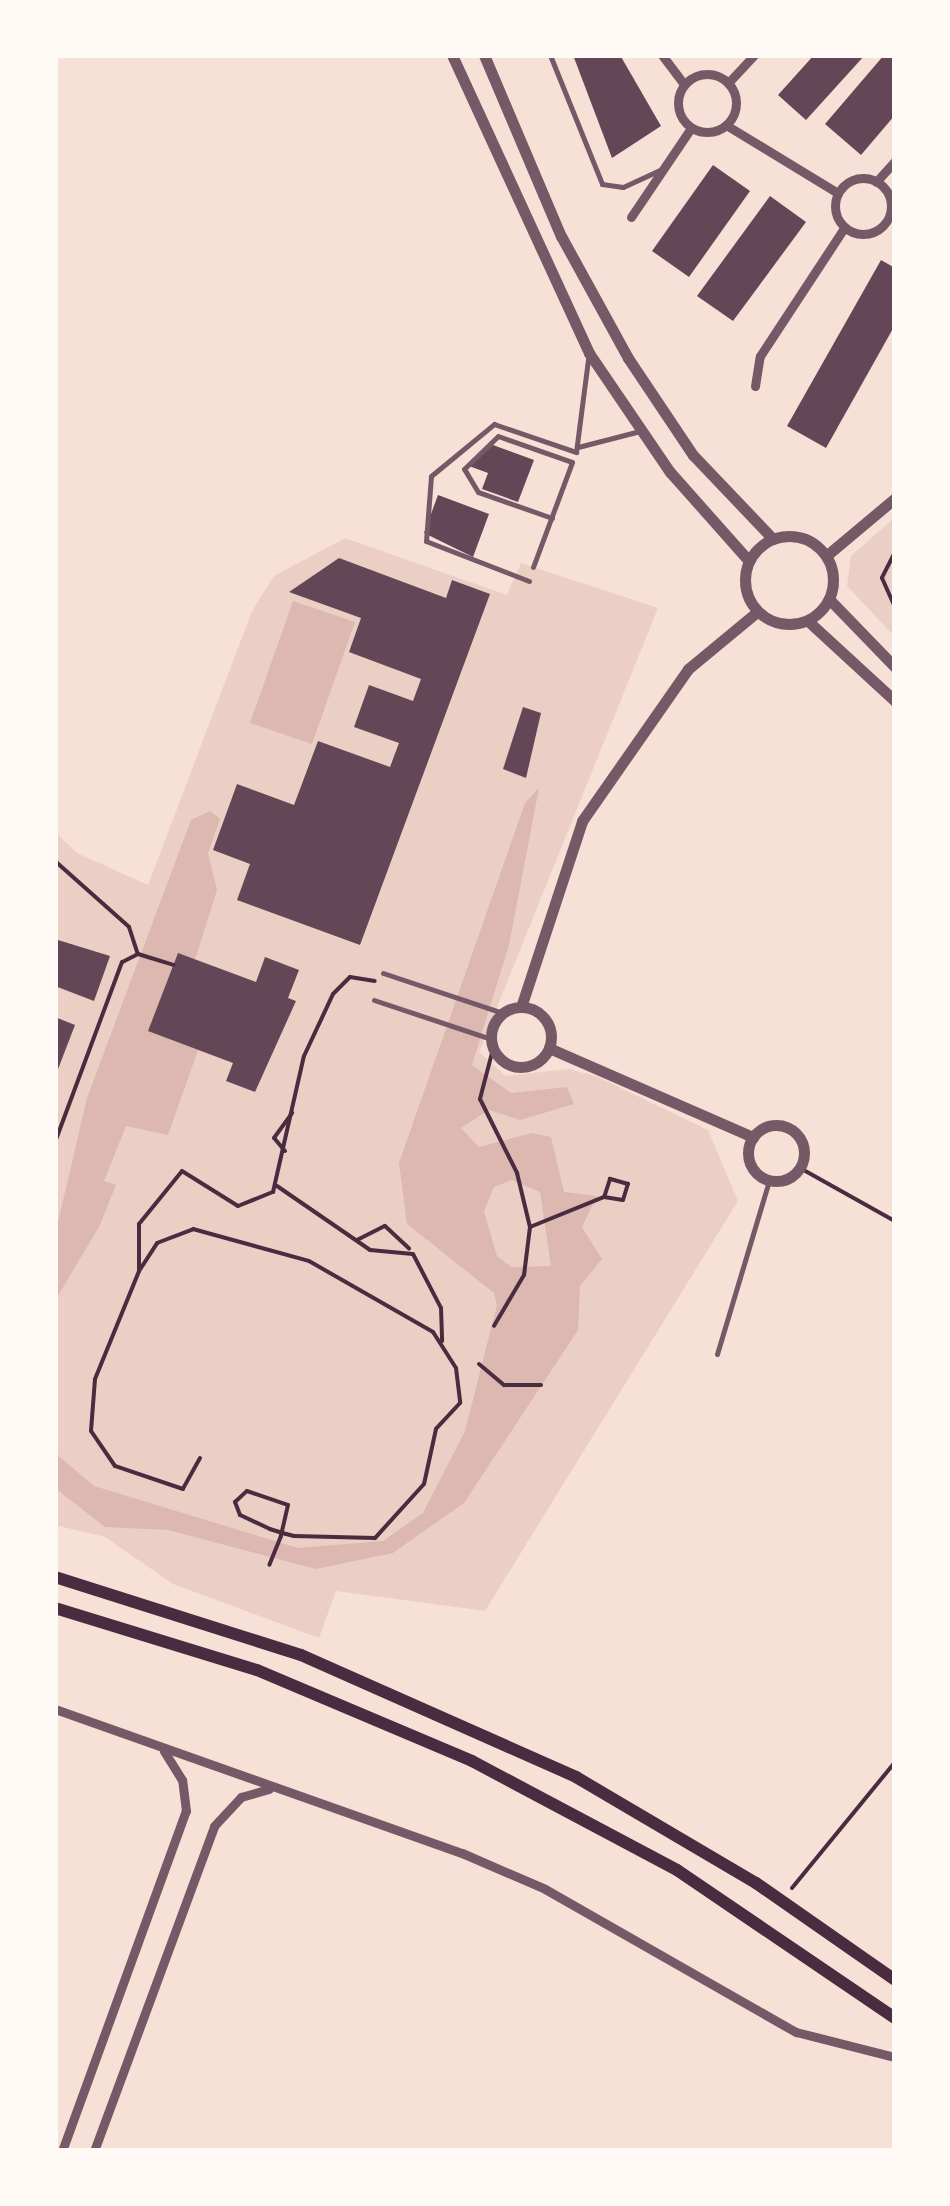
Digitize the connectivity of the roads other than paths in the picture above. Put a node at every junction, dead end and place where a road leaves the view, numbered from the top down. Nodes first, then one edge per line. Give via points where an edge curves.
1 (452, 55) edge
2 (484, 55) edge
3 (550, 55) edge
4 (662, 55) edge
5 (754, 55) edge
6 (728, 83) junction
7 (684, 84) junction
8 (726, 125) junction
9 (691, 128) junction
10 (895, 161) edge
11 (666, 167) junction
12 (876, 182) junction
13 (838, 192) junction
14 (631, 217) dead end
15 (892, 218) edge
16 (844, 228) junction
17 (589, 353) junction
18 (755, 386) dead end
19 (640, 430) junction
20 (577, 450) junction
21 (572, 462) junction
22 (895, 498) edge
23 (552, 518) junction
24 (773, 538) junction
25 (826, 556) junction
26 (749, 560) junction
27 (533, 567) dead end
28 (529, 581) dead end
29 (828, 599) junction
30 (757, 612) junction
31 (808, 621) junction
32 (895, 667) edge
33 (895, 701) edge
34 (384, 972) dead end
35 (374, 1000) dead end
36 (521, 1006) junction
37 (500, 1012) junction
38 (490, 1042) junction
39 (549, 1048) junction
40 (752, 1137) junction
41 (769, 1181) junction
42 (716, 1354) dead end
43 (55, 1577) edge
44 (55, 1608) edge
45 (55, 1708) edge
46 (163, 1750) junction
47 (271, 1788) junction
48 (895, 1980) edge
49 (895, 2018) edge
50 (895, 2057) edge
51 (62, 2151) edge
52 (94, 2151) edge

1 - 17 street
2 - 24 street via 561,236 628,358 693,455
3 - 11 lane via 602,184 623,187
4 - 7 street
5 - 6 street
6 - 7 street via 706,74
6 - 8 street via 736,104
7 - 9 street via 679,111
8 - 9 street
8 - 13 street
9 - 11 street
10 - 12 street
11 - 14 street
12 - 13 street via 860,178
12 - 15 street via 889,197
13 - 16 street
15 - 16 street via 869,234
16 - 18 street via 760,356
17 - 19 street
17 - 20 lane
19 - 20 lane
19 - 26 street
20 - 21 lane
20 - 28 lane via 494,424 431,476 426,542
21 - 23 lane
21 - 23 lane via 498,436 464,469 478,492
22 - 25 street
23 - 27 lane
24 - 25 street via 803,538
24 - 26 street
25 - 29 street
26 - 30 street via 745,586
29 - 31 street
29 - 32 street
30 - 31 street via 782,624
30 - 36 street via 688,669 582,821
31 - 33 street
34 - 37 lane
35 - 38 lane
36 - 37 street
36 - 39 street via 546,1020
37 - 38 street
38 - 39 street via 516,1066
39 - 40 street
40 - 41 street via 749,1163
40 - 41 street via 768,1126 796,1132 800,1168
41 - 42 lane
43 - 48 main road via 300,1655 576,1777 782,1900
44 - 49 main road via 257,1670 488,1769 677,1870
45 - 46 street
46 - 47 street
46 - 51 street via 182,1780 182,1826
47 - 50 street via 545,1889 796,2032
47 - 52 street via 242,1797 214,1826

